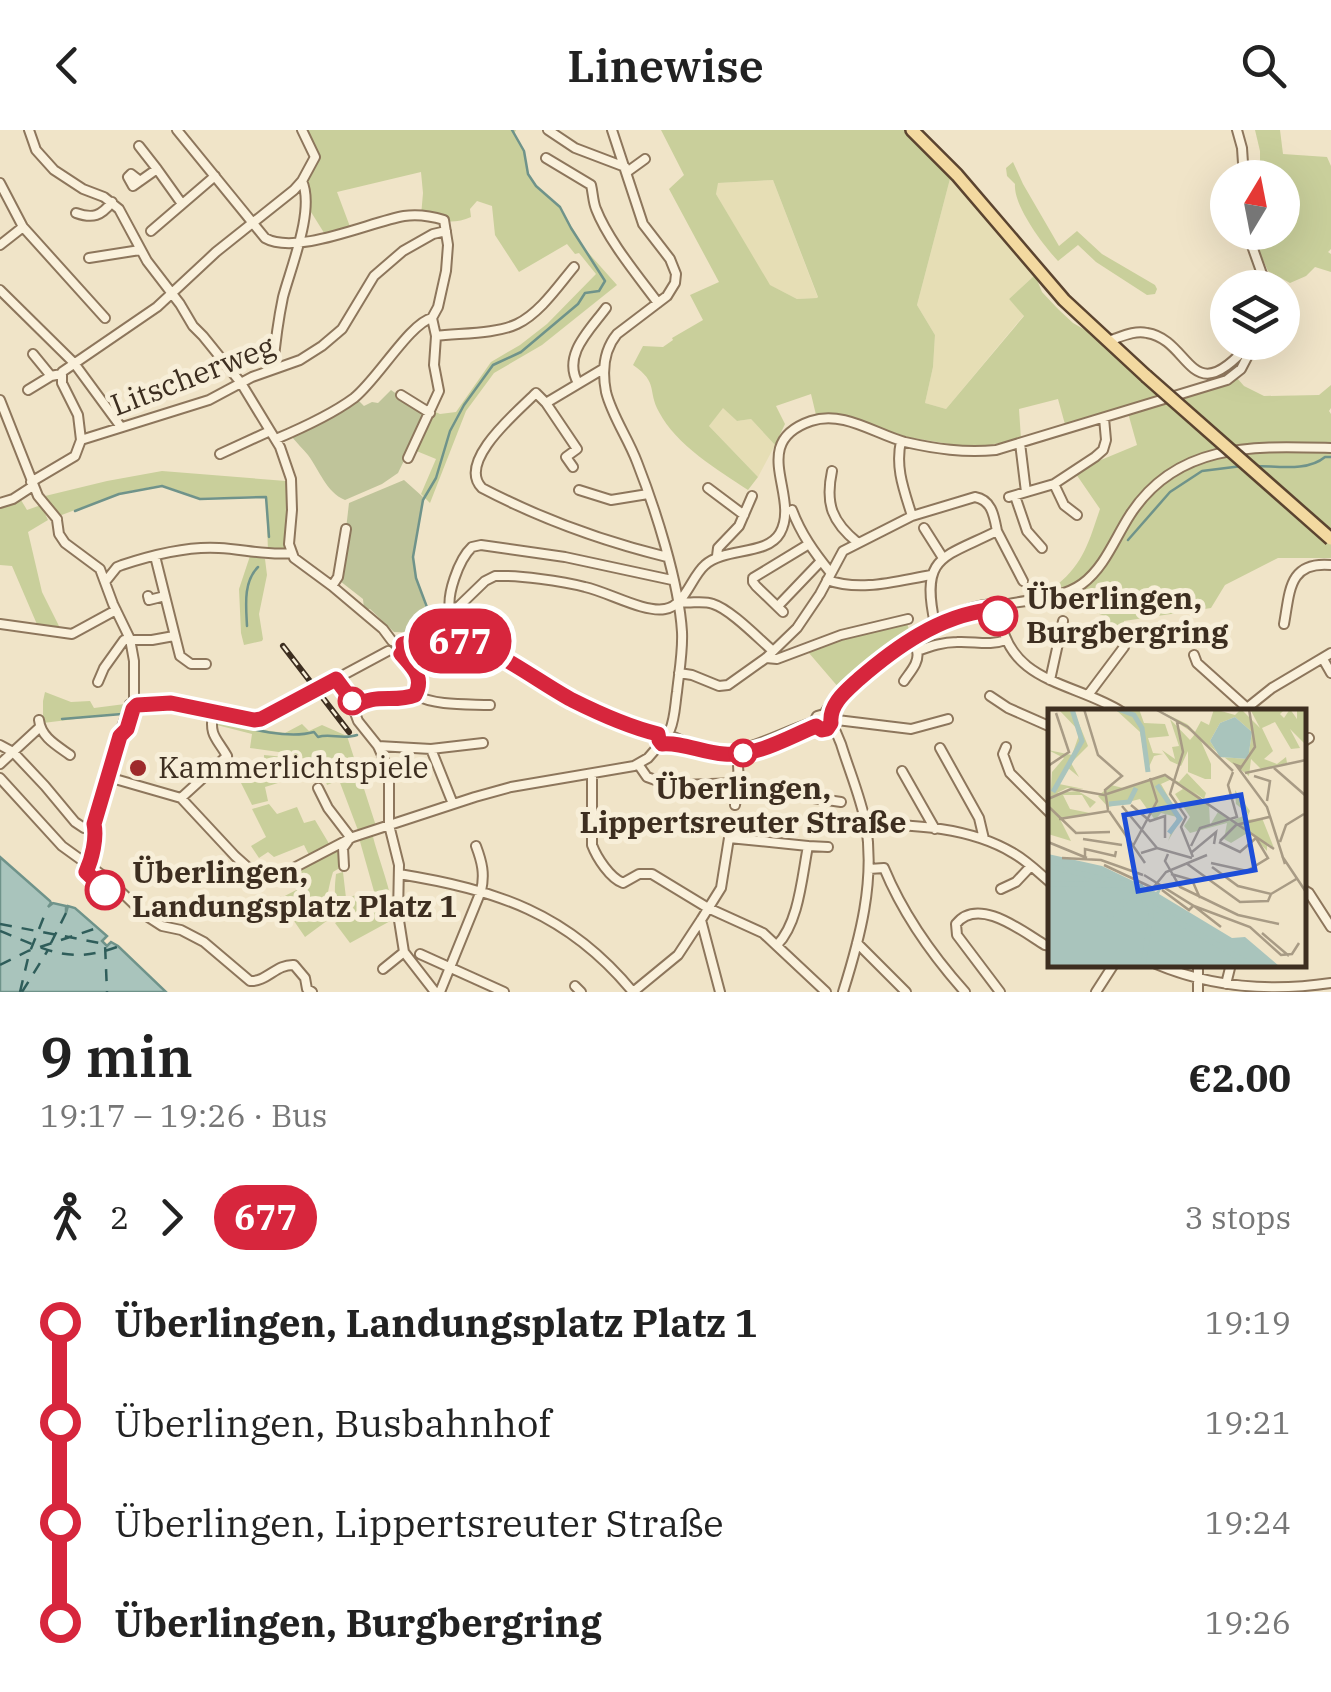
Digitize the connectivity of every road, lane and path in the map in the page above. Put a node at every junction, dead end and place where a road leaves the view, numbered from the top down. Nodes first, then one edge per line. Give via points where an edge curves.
1 (29, 130) edge
2 (177, 130) edge
3 (302, 130) edge
4 (548, 130) edge
5 (612, 130) edge
6 (912, 130) edge
7 (1237, 130) edge
8 (139, 146) dead end
9 (546, 158) dead end
10 (645, 159) dead end
11 (1241, 160) edge
12 (626, 169) junction
13 (157, 170) junction
14 (215, 176) junction
15 (140, 181) dead end
16 (302, 181) junction
17 (0, 183) edge
18 (112, 202) junction
19 (182, 204) junction
20 (76, 213) dead end
21 (253, 223) junction
22 (446, 227) junction
23 (24, 228) junction
24 (151, 230) dead end
25 (300, 242) junction
26 (0, 245) edge
27 (140, 250) junction
28 (103, 256) junction
29 (89, 258) dead end
30 (107, 267) dead end
31 (574, 267) dead end
32 (0, 291) edge
33 (172, 294) junction
34 (658, 304) junction
35 (606, 308) dead end
36 (105, 318) dead end
37 (432, 318) junction
38 (436, 336) junction
39 (1106, 341) junction
40 (34, 354) dead end
41 (1232, 360) edge
42 (1244, 360) edge
43 (74, 363) junction
44 (273, 368) junction
45 (604, 368) junction
46 (56, 375) junction
47 (241, 382) junction
48 (578, 383) junction
49 (28, 390) dead end
50 (400, 395) dead end
51 (0, 400) edge
52 (546, 403) junction
53 (430, 414) junction
54 (1104, 418) junction
55 (121, 427) junction
56 (273, 435) junction
57 (82, 440) junction
58 (901, 441) junction
59 (1020, 443) junction
60 (1331, 448) edge
61 (220, 454) dead end
62 (408, 458) dead end
63 (573, 467) dead end
64 (832, 471) dead end
65 (32, 484) junction
66 (1054, 484) junction
67 (708, 488) dead end
68 (578, 490) dead end
69 (1026, 492) junction
70 (648, 494) junction
71 (752, 496) dead end
72 (0, 503) edge
73 (792, 510) dead end
74 (744, 514) junction
75 (1077, 515) dead end
76 (912, 516) junction
77 (924, 528) dead end
78 (346, 529) dead end
79 (997, 531) junction
80 (1331, 539) edge
81 (858, 543) junction
82 (809, 544) junction
83 (1042, 548) dead end
84 (292, 553) junction
85 (155, 556) junction
86 (717, 556) junction
87 (667, 557) junction
88 (943, 558) junction
89 (821, 561) junction
90 (1331, 565) edge
91 (930, 575) junction
92 (828, 576) junction
93 (672, 580) junction
94 (1023, 581) dead end
95 (105, 582) junction
96 (332, 586) junction
97 (148, 596) dead end
98 (165, 596) junction
99 (678, 603) junction
100 (1008, 604) junction
101 (992, 607) junction
102 (116, 610) junction
103 (451, 614) junction
104 (1000, 616) junction
105 (908, 619) dead end
106 (1063, 621) dead end
107 (0, 624) edge
108 (935, 624) junction
109 (1284, 624) dead end
110 (1128, 632) dead end
111 (174, 636) junction
112 (430, 638) junction
113 (130, 639) junction
114 (392, 640) junction
115 (1006, 640) junction
116 (402, 649) junction
117 (388, 651) junction
118 (770, 655) junction
119 (1194, 655) dead end
120 (1327, 656) edge
121 (206, 664) dead end
122 (679, 673) junction
123 (1331, 673) edge
124 (1050, 680) junction
125 (904, 681) dead end
126 (98, 682) dead end
127 (415, 695) junction
128 (1088, 695) junction
129 (990, 696) dead end
130 (490, 705) dead end
131 (1116, 709) edge
132 (1243, 709) edge
133 (1245, 709) edge
134 (129, 715) junction
135 (948, 719) dead end
136 (829, 720) junction
137 (210, 721) junction
138 (815, 724) junction
139 (1048, 727) edge
140 (672, 736) junction
141 (659, 738) junction
142 (483, 743) dead end
143 (0, 744) edge
144 (378, 746) junction
145 (1006, 747) dead end
146 (940, 748) dead end
147 (432, 749) junction
148 (13, 752) junction
149 (70, 754) dead end
150 (0, 764) edge
151 (638, 764) junction
152 (738, 765) dead end
153 (902, 771) dead end
154 (592, 774) junction
155 (0, 778) edge
156 (108, 778) junction
157 (739, 783) junction
158 (318, 788) dead end
159 (181, 798) junction
160 (841, 802) dead end
161 (453, 804) junction
162 (734, 805) dead end
163 (1048, 811) edge
164 (866, 824) junction
165 (389, 825) junction
166 (93, 828) junction
167 (935, 829) junction
168 (351, 838) junction
169 (984, 840) junction
170 (476, 846) dead end
171 (808, 846) junction
172 (828, 847) dead end
173 (86, 865) junction
174 (344, 866) dead end
175 (1032, 866) junction
176 (869, 869) junction
177 (399, 874) junction
178 (1048, 880) edge
179 (1001, 889) dead end
180 (481, 891) junction
181 (1306, 891) edge
182 (708, 908) junction
183 (701, 920) junction
184 (1331, 927) edge
185 (857, 944) junction
186 (777, 946) junction
187 (1048, 946) edge
188 (404, 952) junction
189 (420, 954) dead end
190 (1112, 967) edge
191 (1163, 967) edge
192 (1198, 967) edge
193 (1230, 967) edge
194 (383, 969) dead end
195 (451, 969) junction
196 (1199, 978) junction
197 (1331, 983) edge
198 (1226, 984) junction
199 (309, 991) edge
200 (438, 992) edge
201 (504, 992) edge
202 (633, 992) edge
203 (720, 992) edge
204 (826, 992) edge
205 (843, 992) edge
206 (906, 992) edge
207 (964, 992) edge
208 (1000, 992) edge
209 (1096, 992) edge
210 (1198, 992) edge

1 - 18 street via 54,170
2 - 14 street
3 - 16 street via 315,157
4 - 12 street
5 - 12 street
6 - 39 main road
7 - 11 street
8 - 13 street
9 - 34 street via 591,185 595,207
10 - 12 street
12 - 34 street via 643,224 676,274
13 - 15 street
13 - 19 street
14 - 19 street
14 - 21 street
16 - 21 street
16 - 25 street
17 - 23 street
18 - 20 street via 98,216
18 - 27 street
19 - 24 street
21 - 25 street via 272,242
21 - 33 street
22 - 25 street via 439,218 409,215
22 - 37 street via 446,271
22 - 44 street, Litscherweg via 374,276 342,328 322,346
23 - 26 street
23 - 36 street
25 - 44 street via 282,300
27 - 28 street
27 - 33 street
28 - 29 street
28 - 30 street
31 - 38 street via 520,323
32 - 43 street
33 - 43 street
33 - 47 street
34 - 45 street via 617,334
35 - 48 street via 574,355
37 - 38 street
37 - 56 street via 421,321 355,397 310,424
38 - 53 street via 439,391
39 - 41 street via 1143,332 1158,336 1198,372 1213,373
39 - 80 main road, bridge
40 - 46 street
42 - 54 street via 1226,380
43 - 46 street
43 - 55 street
44 - 47 street, Litscherweg
45 - 48 street
45 - 70 street via 606,394
46 - 49 street
46 - 57 street via 78,415
47 - 55 street, Litscherweg via 209,400
47 - 56 street
48 - 52 street
50 - 53 street
51 - 65 street
52 - 63 street via 578,449 566,457
52 - 87 street via 536,393 491,440 477,461 477,484 551,522
53 - 62 street
54 - 59 street
54 - 66 street via 1103,450
55 - 57 street, Litscherweg
56 - 61 street
56 - 84 street via 290,479
57 - 65 street via 75,456
58 - 59 street via 970,452
58 - 76 street via 898,472
58 - 86 street via 833,418 794,430 778,456 785,512 780,533 764,546
59 - 69 street
60 - 100 street via 1244,448 1187,464 1145,495 1085,582
64 - 81 street via 830,505
65 - 72 street
65 - 95 street via 57,519 62,539 100,569
66 - 69 street
66 - 75 street via 1064,506
67 - 74 street
68 - 70 street via 611,500
69 - 83 street via 1012,496
70 - 87 street
71 - 74 street
73 - 82 street
74 - 86 street
76 - 79 street via 982,498
76 - 81 street
77 - 88 street
78 - 96 street
79 - 88 street
79 - 94 street
81 - 92 street via 843,552
82 - 89 street
82 - 89 street via 752,582 781,609
84 - 85 street via 216,547
84 - 96 street
85 - 95 street via 117,567
85 - 98 street
86 - 99 street
87 - 93 street
88 - 91 street
89 - 92 street
90 - 109 street via 1300,571
91 - 92 street via 860,587
91 - 108 street
92 - 118 street via 806,616
93 - 99 street
93 - 103 street via 481,545 462,559 448,600
95 - 102 street
96 - 114 street
97 - 98 street
98 - 111 street
99 - 103 street via 650,608 586,587 495,576
99 - 118 street via 722,608
99 - 122 street
100 - 101 street via 1001,599
100 - 104 street
101 - 104 street
101 - 108 street
101 - 136 street via 906,643 839,699
102 - 107 street via 72,634
102 - 113 street
103 - 112 street
104 - 115 street
105 - 118 street via 840,635 777,660
106 - 124 street
108 - 136 street via 873,663 832,701
110 - 128 street
111 - 113 street
111 - 121 street via 184,661
112 - 116 street
112 - 141 street via 479,646 573,700
113 - 126 street via 116,648
113 - 134 street
114 - 116 street
114 - 117 street
115 - 124 street via 1016,659
115 - 125 street via 917,650
116 - 117 street via 394,656
116 - 127 street via 417,674
117 - 137 street, bridge via 261,719
118 - 122 street via 724,686
119 - 132 street
120 - 123 street
120 - 133 street
122 - 140 street
124 - 128 street
127 - 130 street
127 - 144 street via 360,702 354,712
128 - 131 street
129 - 139 street
134 - 137 street via 171,703
134 - 156 street
135 - 136 street via 911,729
136 - 138 street via 818,716
136 - 138 street via 822,730
136 - 164 street
137 - 159 street via 227,756
138 - 140 street via 735,750
140 - 141 street via 668,744
140 - 141 street via 663,729
141 - 151 street
142 - 147 street
143 - 148 street
144 - 147 street
144 - 165 street via 390,771
145 - 163 street via 1010,774
146 - 169 street via 980,818
147 - 161 street
148 - 149 street via 39,724
148 - 150 street
148 - 166 street via 75,822
151 - 154 street
151 - 157 street via 647,776 681,786
152 - 157 street
153 - 167 street
154 - 161 street
154 - 182 street via 592,845 607,869 623,883 652,874
155 - 173 street
156 - 159 street
156 - 166 street
157 - 160 street
157 - 162 street
158 - 168 street
159 - 168 street via 262,880
161 - 165 street
164 - 167 street
164 - 176 street
165 - 168 street
165 - 177 street
166 - 173 street
167 - 169 street
168 - 174 street via 343,848
169 - 175 street
170 - 180 street
171 - 172 street
171 - 182 street via 730,838 724,876
171 - 186 street via 792,923
173 - 199 street via 145,916 204,942 250,981 294,964
175 - 178 street
175 - 179 street
176 - 185 street
176 - 207 street via 884,868 910,919
177 - 180 street
177 - 188 street
180 - 195 street
180 - 202 street via 560,926
181 - 184 street
182 - 183 street
182 - 186 street
183 - 202 street via 678,956
183 - 203 street
185 - 205 street
185 - 206 street
186 - 204 street
187 - 208 street via 987,914 964,914 957,935
188 - 194 street
188 - 200 street
189 - 195 street
190 - 209 street
191 - 196 street
192 - 196 street
193 - 198 street
195 - 200 street
195 - 201 street
196 - 198 street
196 - 210 street
197 - 198 street

